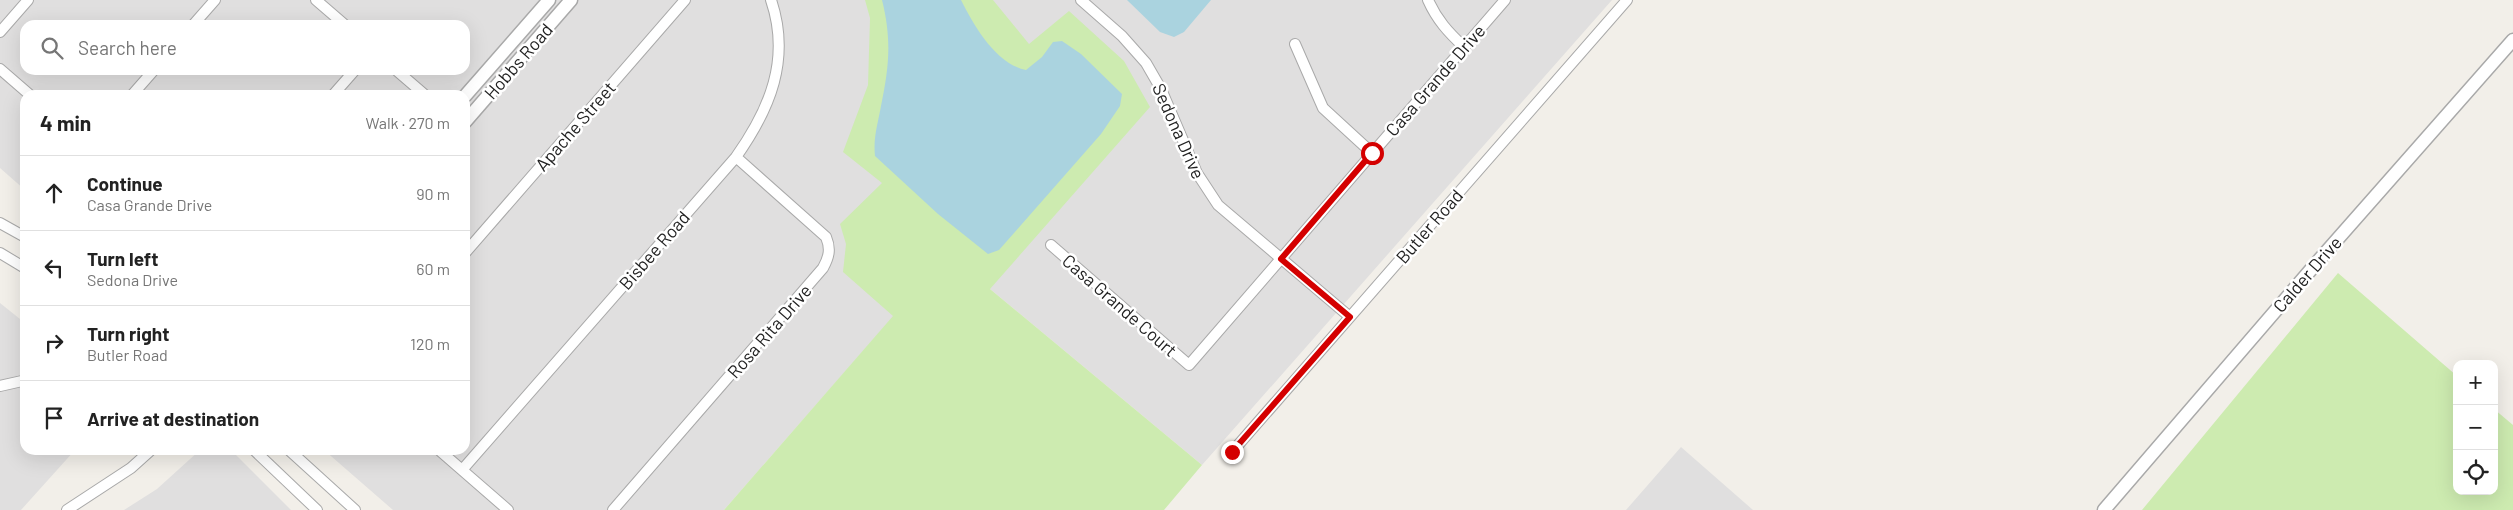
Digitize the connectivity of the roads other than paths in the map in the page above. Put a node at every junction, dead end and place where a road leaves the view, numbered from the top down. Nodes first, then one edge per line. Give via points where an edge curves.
1 (28, 0) edge
2 (214, 0) edge
3 (316, 0) edge
4 (549, 0) edge
5 (572, 0) edge
6 (685, 0) edge
7 (771, 0) edge
8 (1081, 0) edge
9 (1428, 0) edge
10 (1506, 0) edge
11 (1627, 0) edge
12 (197, 20) edge
13 (339, 20) edge
14 (0, 32) edge
15 (2513, 40) edge
16 (1294, 44) dead end
17 (1464, 47) junction
18 (0, 69) edge
19 (150, 75) edge
20 (351, 75) edge
21 (402, 75) edge
22 (24, 90) edge
23 (136, 90) edge
24 (337, 90) edge
25 (418, 90) edge
26 (470, 90) edge
27 (470, 116) edge
28 (1372, 153) junction
29 (736, 157) junction
30 (0, 223) edge
31 (20, 234) edge
32 (1051, 245) dead end
33 (470, 247) edge
34 (0, 253) edge
35 (1281, 259) junction
36 (20, 265) edge
37 (1350, 317) junction
38 (1189, 365) joint
39 (20, 381) edge
40 (0, 386) edge
41 (1232, 452) dead end
42 (145, 455) edge
43 (259, 455) edge
44 (294, 455) edge
45 (445, 455) edge
46 (462, 470) junction
47 (66, 510) edge
48 (317, 510) edge
49 (355, 510) edge
50 (508, 510) edge
51 (613, 510) edge
52 (2104, 510) edge

1 - 14 street
2 - 12 street
3 - 13 street
4 - 26 street, Hobbs Road
5 - 27 street, Hobbs Road
6 - 33 street, Apache Street
7 - 29 street, Bisbee Road via 780,39 772,93 756,129
8 - 35 street, Sedona Drive via 1122,36 1146,63 1162,89 1206,189 1240,225
9 - 17 street via 1445,30
10 - 17 street, Casa Grande Drive
11 - 37 street, Butler Road
15 - 52 street, Calder Drive
16 - 28 street via 1323,108
17 - 28 street, Casa Grande Drive
18 - 22 street
19 - 23 street
20 - 24 street
21 - 25 street
28 - 35 street, Casa Grande Drive
29 - 46 street, Bisbee Road
29 - 51 street, Rosa Rita Drive via 826,237 829,257 824,268
30 - 31 street
32 - 38 street, Casa Grande Court
34 - 36 street
35 - 37 street, Sedona Drive
35 - 38 street, Casa Grande Drive
37 - 41 street, Butler Road
39 - 40 street
42 - 47 street
43 - 48 street
44 - 49 street
45 - 46 street
46 - 50 street

